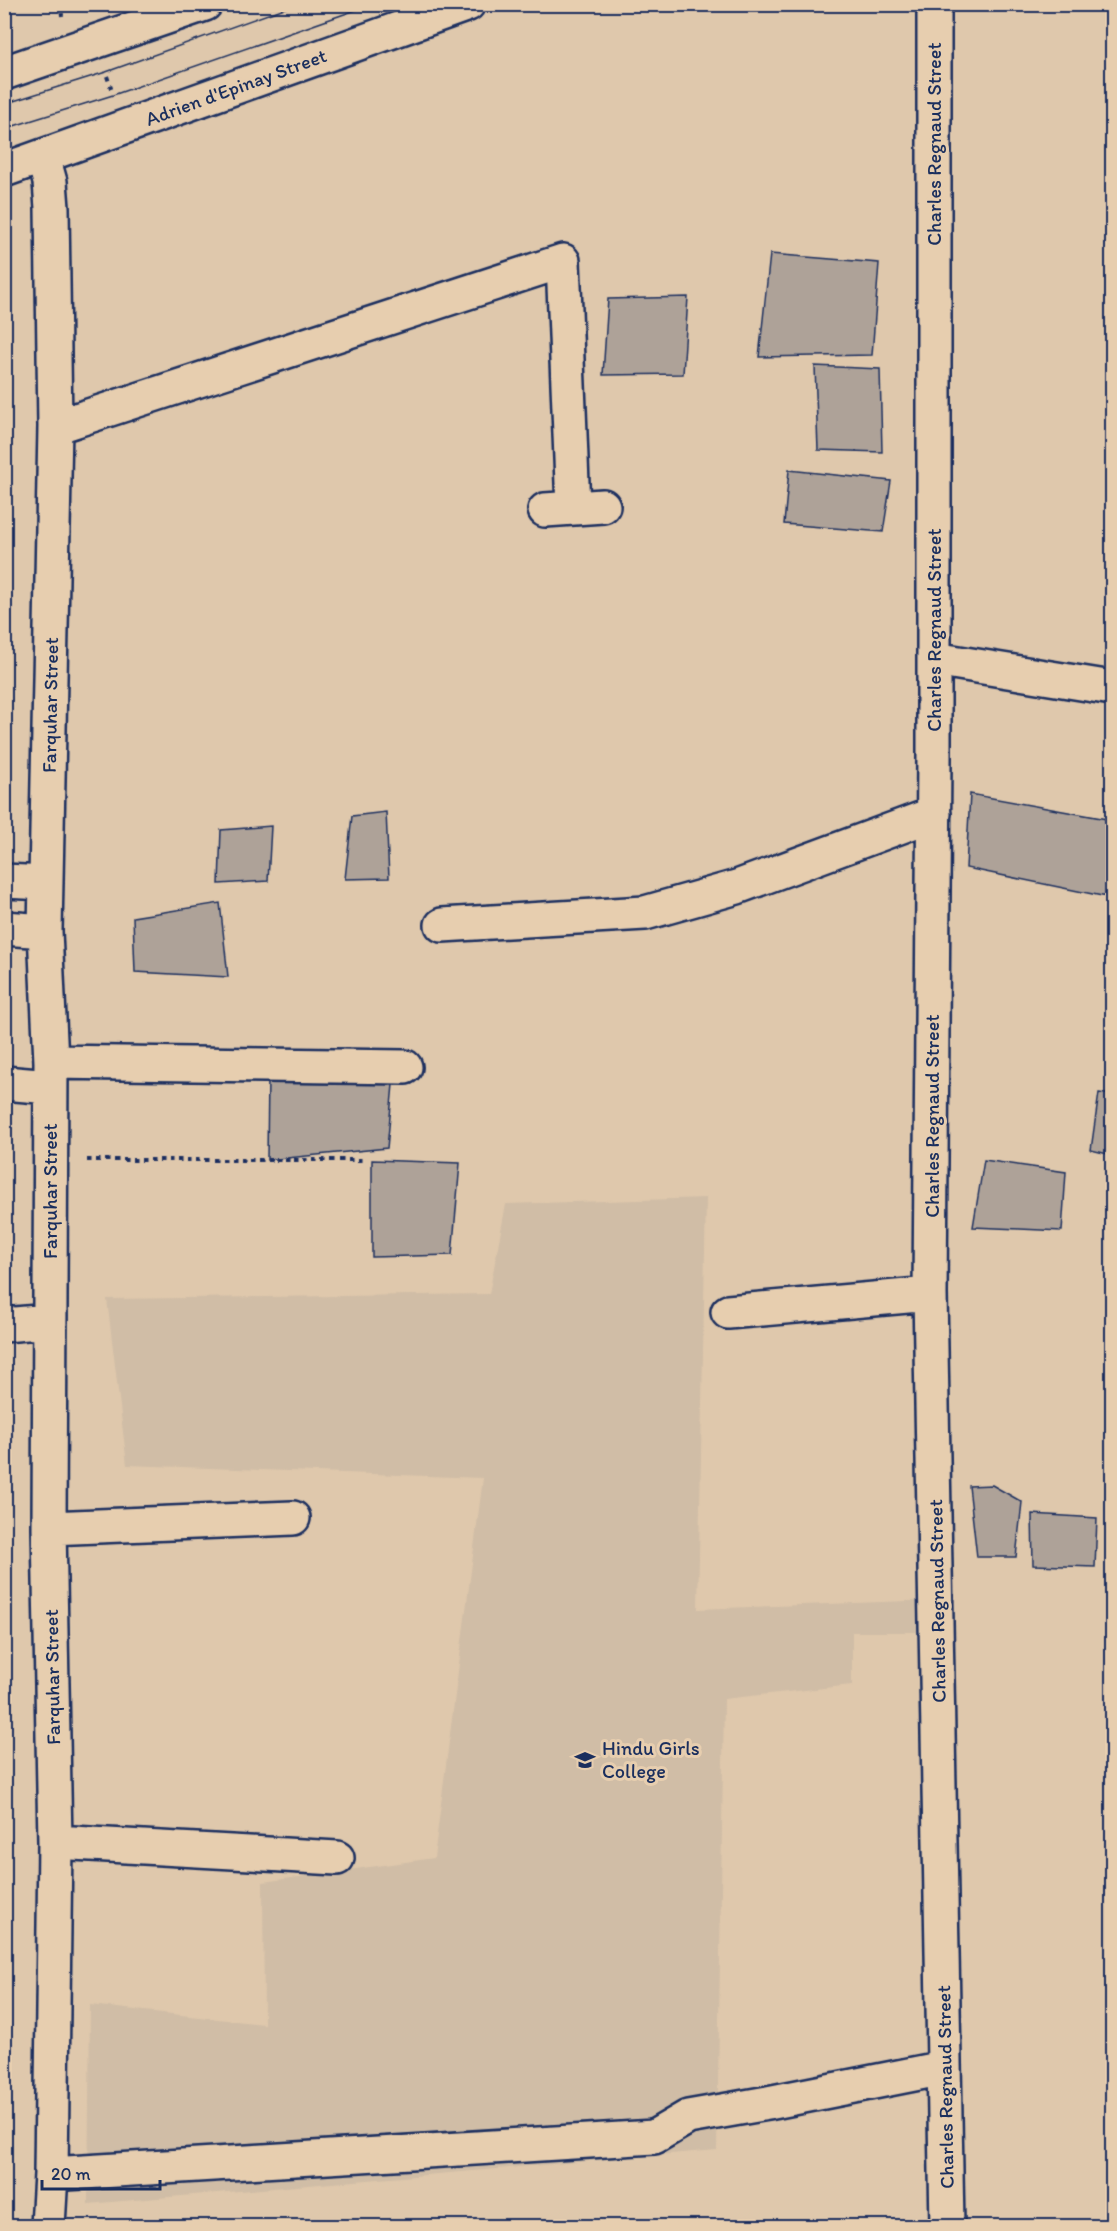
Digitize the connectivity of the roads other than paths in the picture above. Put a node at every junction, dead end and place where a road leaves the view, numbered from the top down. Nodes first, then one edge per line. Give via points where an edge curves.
1 (205, 4) edge
2 (468, 4) edge
3 (934, 4) edge
4 (4, 73) edge
5 (44, 157) junction
6 (4, 171) edge
7 (55, 427) junction
8 (574, 508) dead end
9 (934, 660) junction
10 (1113, 688) edge
11 (934, 814) junction
12 (4, 881) edge
13 (46, 883) junction
14 (442, 925) dead end
15 (4, 928) edge
16 (45, 931) junction
17 (405, 1067) dead end
18 (50, 1075) junction
19 (4, 1083) edge
20 (930, 1294) junction
21 (729, 1312) dead end
22 (49, 1321) junction
23 (4, 1325) edge
24 (293, 1518) dead end
25 (49, 1528) junction
26 (55, 1842) junction
27 (337, 1858) dead end
28 (944, 2068) junction
29 (51, 2174) junction
30 (48, 2226) edge
31 (947, 2226) edge

1 - 4 street
2 - 5 street, Adrien d'Epinay Street
3 - 9 street, Charles Regnaud Street
5 - 6 street, Adrien d'Epinay Street
5 - 7 street, Farquhar Street via 52,208
7 - 8 street via 563,261
7 - 13 street, Farquhar Street
9 - 10 street
9 - 11 street, Charles Regnaud Street
11 - 14 street via 737,887 645,913
11 - 20 street, Charles Regnaud Street
12 - 13 street
13 - 16 street, Farquhar Street
15 - 16 street
16 - 18 street, Farquhar Street
17 - 18 street
18 - 19 street
18 - 22 street, Farquhar Street
20 - 21 street
20 - 28 street, Charles Regnaud Street
22 - 23 street
22 - 25 street, Farquhar Street
24 - 25 street
25 - 26 street, Farquhar Street
26 - 27 street
26 - 29 street, Farquhar Street
28 - 29 street via 688,2117 654,2137
28 - 31 street, Charles Regnaud Street
29 - 30 street, Farquhar Street

